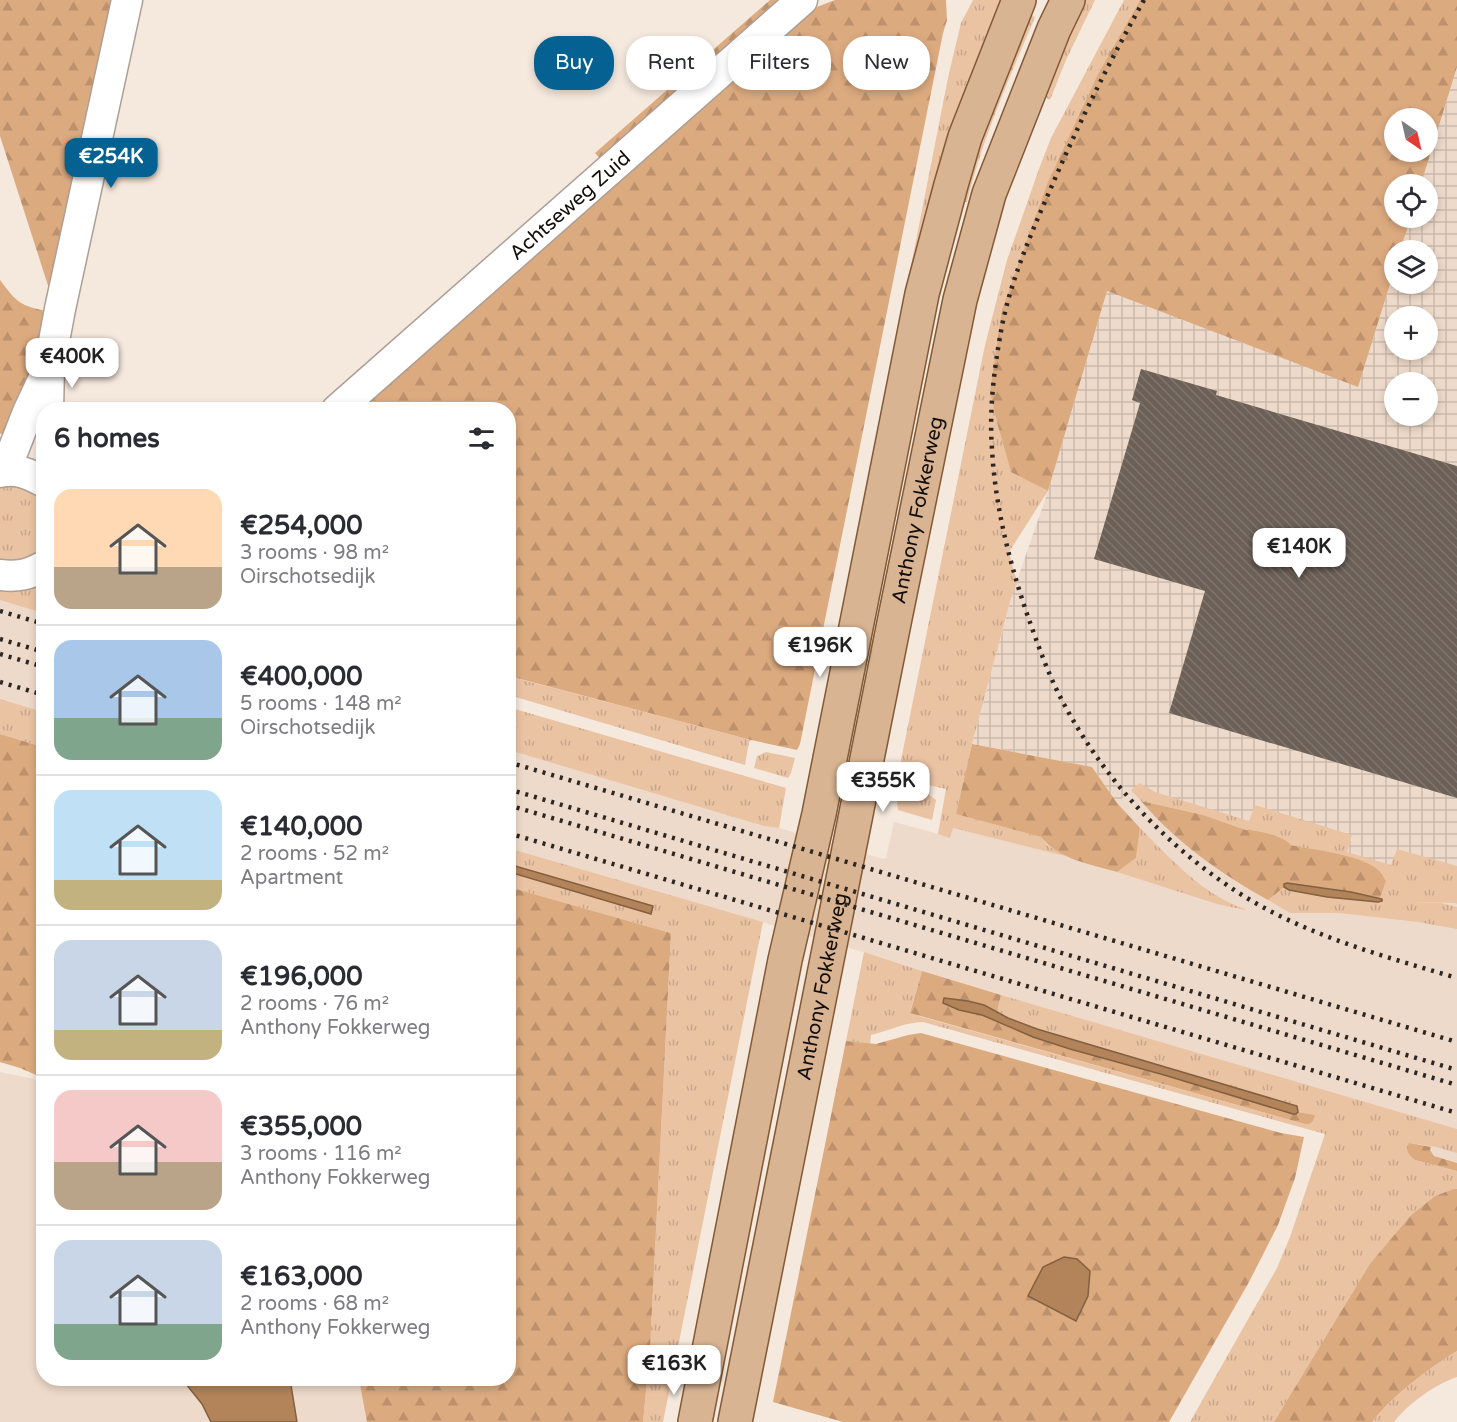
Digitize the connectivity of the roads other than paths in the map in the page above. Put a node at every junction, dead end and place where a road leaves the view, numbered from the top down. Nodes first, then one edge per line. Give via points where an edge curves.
1 (127, 0) edge
2 (802, 0) edge
3 (1019, 0) edge
4 (1068, 0) edge
5 (49, 368) junction
6 (48, 402) edge
7 (346, 402) edge
8 (2, 472) edge
9 (36, 478) edge
10 (36, 570) edge
11 (0, 575) edge
12 (695, 1422) edge
13 (735, 1422) edge

1 - 5 street
2 - 7 street, Achtseweg Zuid
3 - 12 main road, Anthony Fokkerweg via 965,137 922,294
4 - 13 main road, Anthony Fokkerweg via 989,194 960,300
5 - 6 street
5 - 8 street
8 - 9 street via 28,473
10 - 11 street via 13,577

